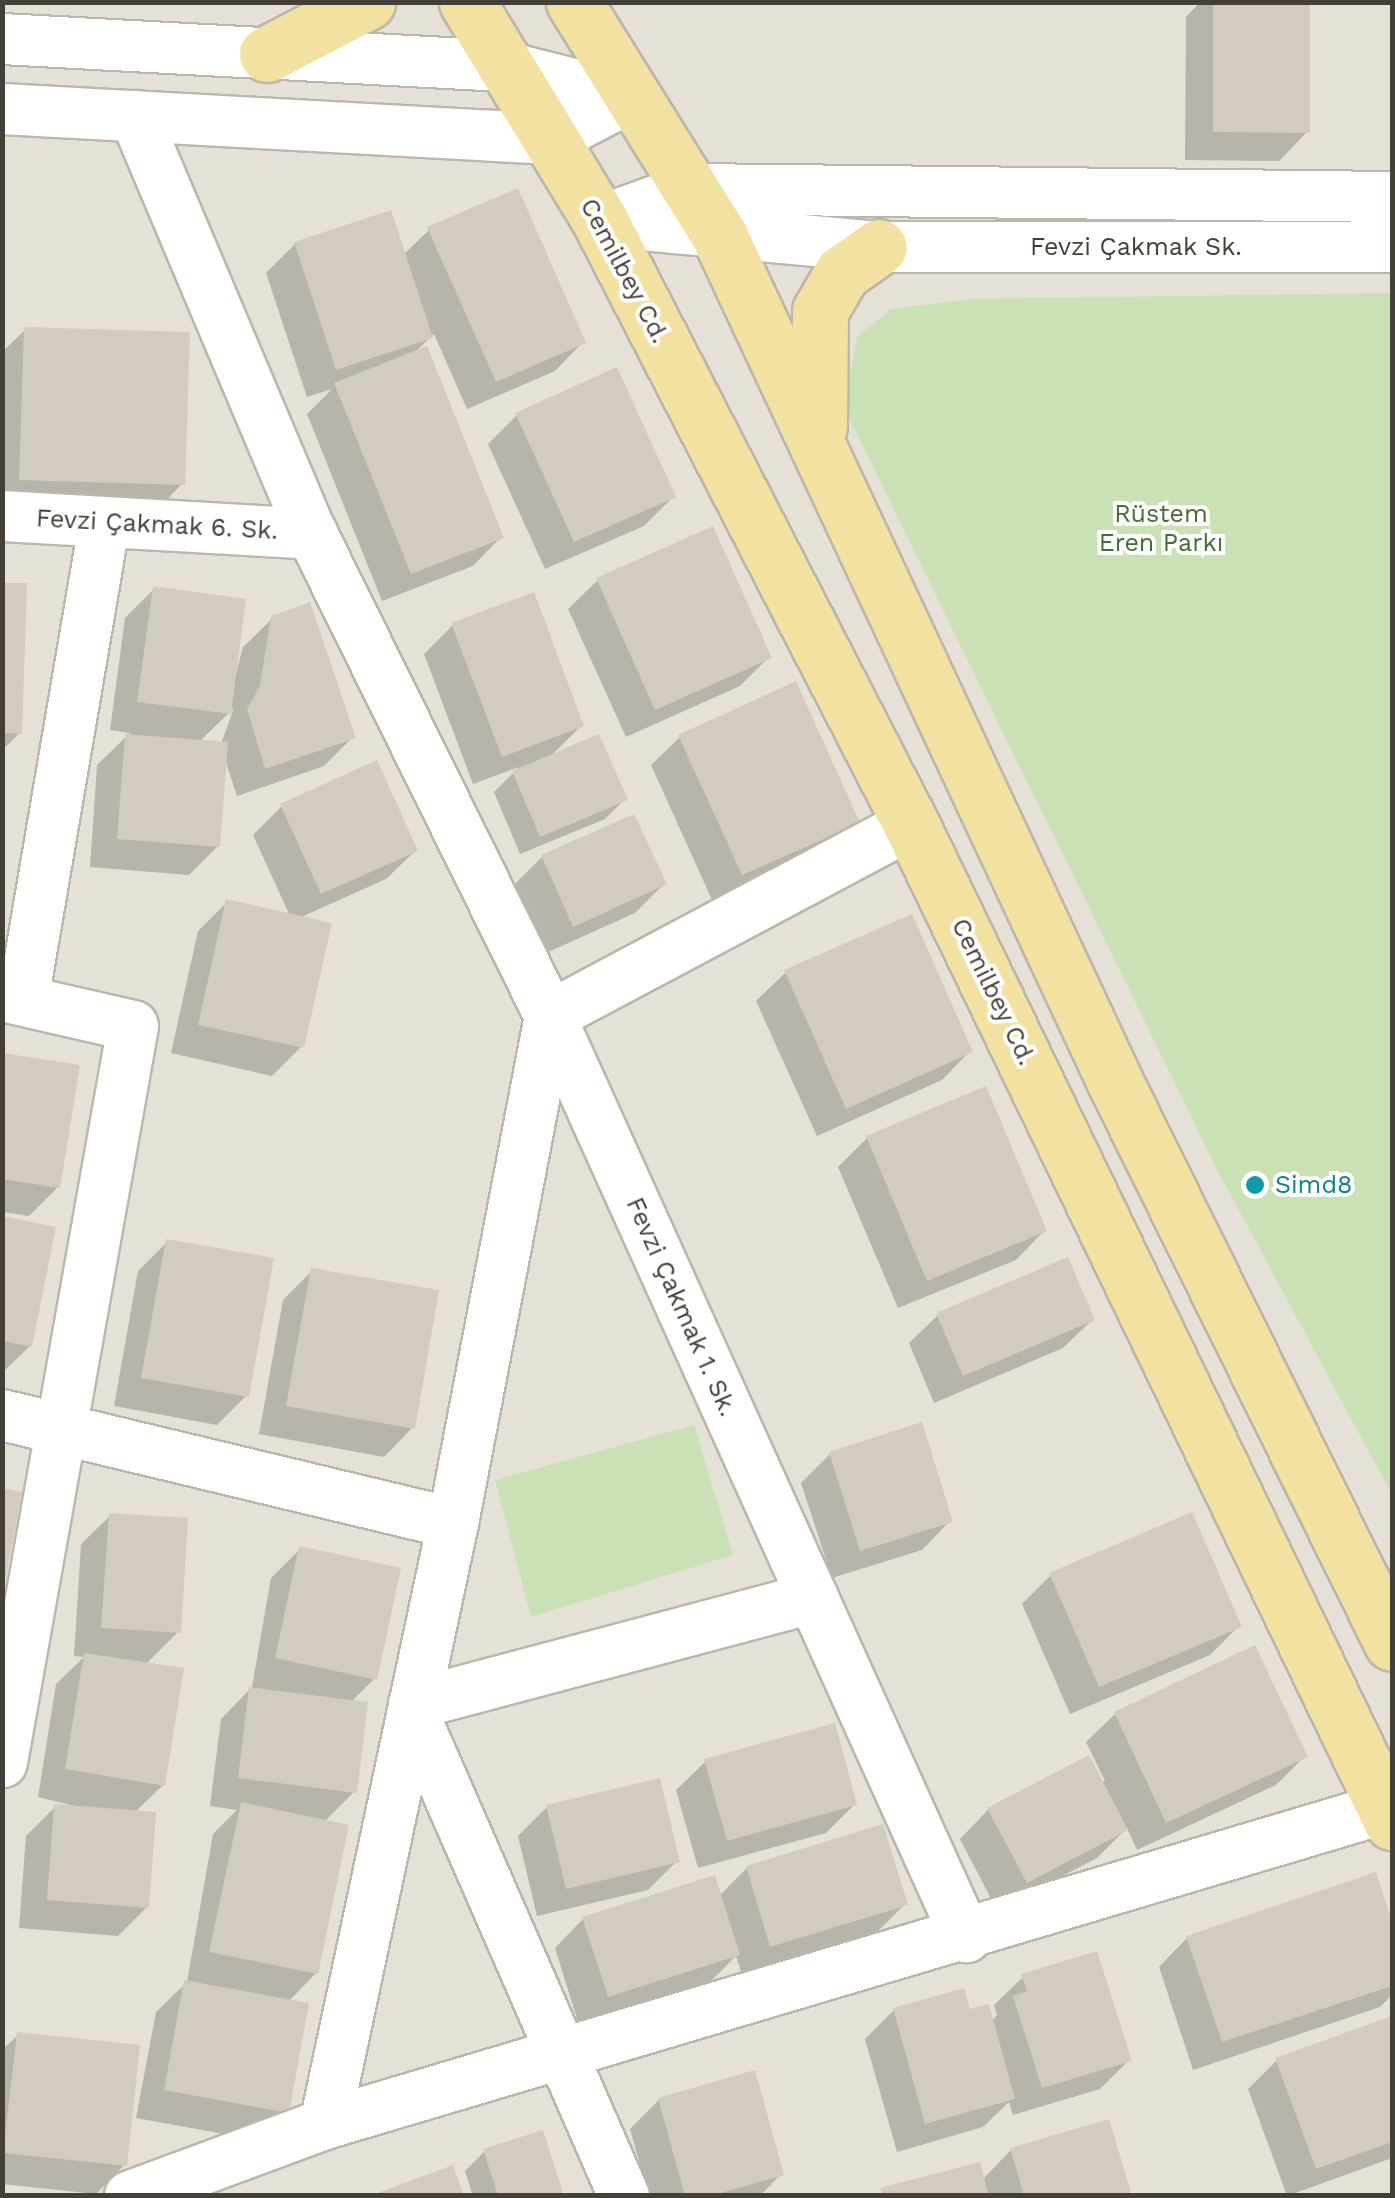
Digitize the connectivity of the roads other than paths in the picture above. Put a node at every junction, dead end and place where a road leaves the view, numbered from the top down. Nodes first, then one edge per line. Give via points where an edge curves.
1 (366, 2) edge
2 (466, 2) edge
3 (574, 2) edge
4 (2, 39) edge
5 (267, 54) junction
6 (502, 66) junction
7 (2, 109) edge
8 (639, 113) junction
9 (135, 116) junction
10 (561, 157) junction
11 (689, 188) junction
12 (1392, 197) edge
13 (600, 221) junction
14 (720, 237) junction
15 (879, 247) junction
16 (1392, 248) edge
17 (820, 450) junction
18 (2, 516) edge
19 (104, 522) junction
20 (312, 534) junction
21 (911, 824) junction
22 (13, 998) edge
23 (550, 1016) junction
24 (2, 1415) edge
25 (60, 1428) junction
26 (453, 1524) junction
27 (813, 1598) junction
28 (1392, 1643) edge
29 (413, 1708) junction
30 (2, 1762) edge
31 (1389, 1815) edge
32 (966, 1937) junction
33 (560, 2055) junction
34 (325, 2124) junction
35 (130, 2196) edge
36 (624, 2196) edge

1 - 5 main road
2 - 6 main road, Cemilbey Cd.
3 - 8 main road
4 - 5 street
5 - 6 street
6 - 8 street
6 - 10 main road, Cemilbey Cd.
7 - 9 street
8 - 10 street
8 - 11 main road
9 - 10 street
9 - 20 street, Fevzi Çakmak 1. Sk.
10 - 13 main road, Cemilbey Cd.
11 - 12 street
11 - 13 street
11 - 14 main road
13 - 14 street, Fevzi Çakmak Sk.
13 - 21 main road, Cemilbey Cd.
14 - 15 street, Fevzi Çakmak Sk.
14 - 17 main road
15 - 16 street, Fevzi Çakmak Sk.
15 - 17 main road via 842,273 820,311
17 - 28 main road via 1116,1084
18 - 19 street, Fevzi Çakmak 6. Sk.
19 - 20 street, Fevzi Çakmak 6. Sk.
19 - 22 street
20 - 23 street, Fevzi Çakmak 1. Sk.
21 - 23 street
21 - 31 main road, Cemilbey Cd.
22 - 25 street via 133,1026
23 - 26 street
23 - 27 street, Fevzi Çakmak 1. Sk.
24 - 25 street
25 - 26 street
25 - 30 street
26 - 29 street
27 - 29 street
27 - 32 street, Fevzi Çakmak 1. Sk.
29 - 33 street
29 - 34 street
31 - 32 street
32 - 33 street
33 - 34 street
33 - 36 street
34 - 35 street

